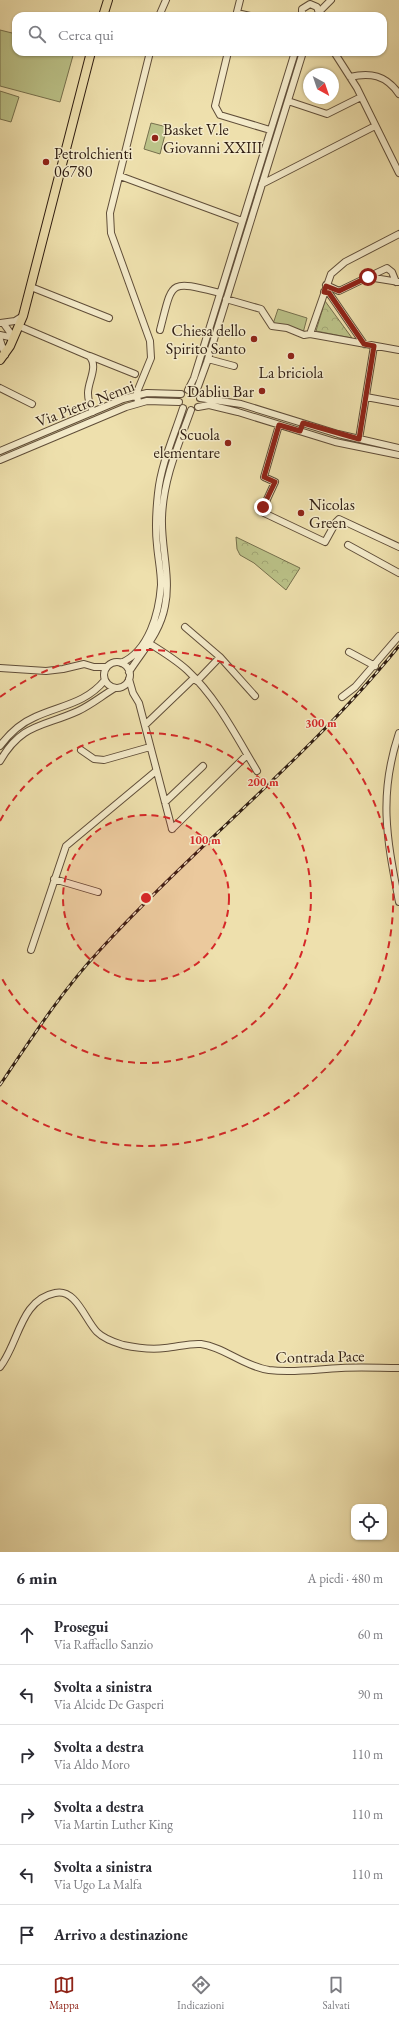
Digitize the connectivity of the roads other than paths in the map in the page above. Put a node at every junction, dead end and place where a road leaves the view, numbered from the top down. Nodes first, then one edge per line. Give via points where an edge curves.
1 (108, 0) edge
2 (166, 0) edge
3 (240, 0) edge
4 (300, 0) edge
5 (330, 0) edge
6 (310, 3) edge
7 (104, 12) edge
8 (161, 12) edge
9 (237, 12) edge
10 (302, 12) edge
11 (303, 12) edge
12 (318, 12) edge
13 (321, 12) edge
14 (90, 56) edge
15 (149, 56) edge
16 (227, 56) edge
17 (294, 56) edge
18 (302, 56) edge
19 (337, 56) edge
20 (350, 77) junction
21 (397, 86) edge
22 (399, 94) edge
23 (361, 97) junction
24 (288, 100) junction
25 (376, 126) junction
26 (270, 130) junction
27 (399, 173) edge
28 (120, 176) junction
29 (262, 184) junction
30 (242, 221) junction
31 (399, 234) edge
32 (368, 277) junction
33 (398, 282) edge
34 (326, 286) junction
35 (31, 287) junction
36 (324, 292) junction
37 (220, 293) junction
38 (226, 299) junction
39 (23, 316) junction
40 (109, 318) dead end
41 (2, 324) edge
42 (19, 326) junction
43 (160, 330) dead end
44 (310, 334) junction
45 (0, 335) edge
46 (14, 338) junction
47 (0, 340) edge
48 (364, 344) junction
49 (374, 346) junction
50 (399, 350) edge
51 (89, 356) junction
52 (2, 358) edge
53 (208, 359) junction
54 (234, 366) dead end
55 (135, 374) dead end
56 (0, 388) edge
57 (188, 390) junction
58 (196, 392) junction
59 (181, 394) junction
60 (137, 395) junction
61 (366, 397) junction
62 (200, 398) junction
63 (179, 402) junction
64 (138, 403) junction
65 (32, 404) dead end
66 (399, 404) edge
67 (198, 406) junction
68 (183, 408) junction
69 (191, 410) junction
70 (93, 412) junction
71 (303, 423) junction
72 (279, 425) junction
73 (300, 431) junction
74 (359, 439) junction
75 (399, 448) edge
76 (0, 451) edge
77 (168, 452) junction
78 (175, 454) junction
79 (399, 455) edge
80 (0, 460) edge
81 (348, 545) dead end
82 (399, 547) edge
83 (399, 573) edge
84 (185, 627) dead end
85 (399, 636) edge
86 (148, 642) junction
87 (349, 652) dead end
88 (220, 657) junction
89 (121, 663) junction
90 (375, 666) junction
91 (94, 667) junction
92 (106, 667) junction
93 (0, 668) edge
94 (129, 672) junction
95 (104, 678) junction
96 (129, 679) junction
97 (196, 680) junction
98 (117, 687) junction
99 (133, 693) junction
100 (255, 696) dead end
101 (342, 697) dead end
102 (145, 725) junction
103 (399, 733) edge
104 (0, 746) edge
105 (150, 747) junction
106 (81, 750) dead end
107 (247, 755) junction
108 (0, 762) edge
109 (203, 766) dead end
110 (156, 771) junction
111 (257, 771) dead end
112 (165, 802) junction
113 (54, 879) junction
114 (98, 892) dead end
115 (399, 902) edge
116 (30, 950) dead end
117 (0, 1367) edge
118 (399, 1368) edge

1 - 7 main road
2 - 8 street
3 - 9 street
4 - 10 street
5 - 6 street
5 - 13 street
6 - 11 street
6 - 12 street
14 - 35 main road
15 - 28 street
16 - 26 street via 215,106 217,111 220,115
17 - 26 street
18 - 24 street
19 - 20 street
20 - 21 street via 371,74
20 - 23 street
21 - 22 street
23 - 24 street via 327,114
23 - 25 street
24 - 29 street
25 - 27 street
25 - 29 street
26 - 30 street
28 - 30 street
28 - 60 street via 110,213 111,233 150,341 151,352
29 - 38 street
30 - 37 street
31 - 34 street via 344,262 331,274
32 - 33 street
32 - 33 street via 387,268
32 - 34 street via 339,291
34 - 36 street
35 - 39 main road
35 - 40 street
36 - 44 street
36 - 48 street via 329,293
37 - 43 street via 185,284 176,286 170,292
37 - 57 street
38 - 44 street via 261,309 272,326 287,328 304,335
38 - 53 street
39 - 41 street
39 - 42 main road
41 - 46 street
42 - 46 main road
42 - 51 street
44 - 48 street
45 - 46 street
46 - 52 main road
47 - 52 street
48 - 49 street
49 - 50 street
49 - 61 street
51 - 55 street
51 - 70 street via 94,364 88,392
53 - 54 street
53 - 58 street
56 - 65 street
57 - 58 street
57 - 59 street
58 - 62 street
59 - 60 street, Via Pietro Nenni
59 - 63 street
60 - 64 street
60 - 70 street, Via Pietro Nenni
61 - 66 street
61 - 74 street
62 - 67 street
62 - 71 street via 241,404
63 - 64 street, Via Pietro Nenni
63 - 68 street
64 - 80 street, Via Pietro Nenni
67 - 69 street
67 - 72 street via 209,405
68 - 69 street
68 - 77 street
69 - 78 street
70 - 76 street, Via Pietro Nenni
71 - 73 street
71 - 74 street
72 - 73 street
72 - 82 street via 264,477 275,482 263,511 325,542 339,520
73 - 79 street via 335,442
74 - 75 street
77 - 78 street
77 - 86 street via 158,492 156,517 161,584
78 - 86 street via 168,474 162,519 167,585 165,606
81 - 83 street
84 - 88 street
85 - 90 street
86 - 89 street
86 - 94 street
86 - 97 street
87 - 90 street
88 - 97 street
88 - 100 street
89 - 92 street via 113,662
89 - 94 street
90 - 101 street via 355,688
91 - 92 street
91 - 93 street via 84,664 46,671
91 - 95 street
92 - 95 street
94 - 96 street
95 - 98 street via 108,684
95 - 104 street via 95,690 74,704 28,721
96 - 98 street via 124,685
96 - 99 street
97 - 102 street
97 - 107 street via 216,705
98 - 99 street
98 - 108 street via 80,710 31,728 14,742
99 - 102 street via 140,704
102 - 105 street
103 - 115 street via 387,784 386,828
105 - 106 street via 104,760 94,759
105 - 110 street
107 - 111 street
107 - 112 street via 172,829
109 - 112 street
110 - 112 street
110 - 113 street via 66,846
113 - 114 street
113 - 116 street
117 - 118 street, Contrada Pace via 24,1317 34,1304 46,1295 58,1292 66,1293 75,1300 97,1332 107,1340 125,1345 144,1349 202,1344 216,1348 254,1367 270,1370 302,1372 341,1368

